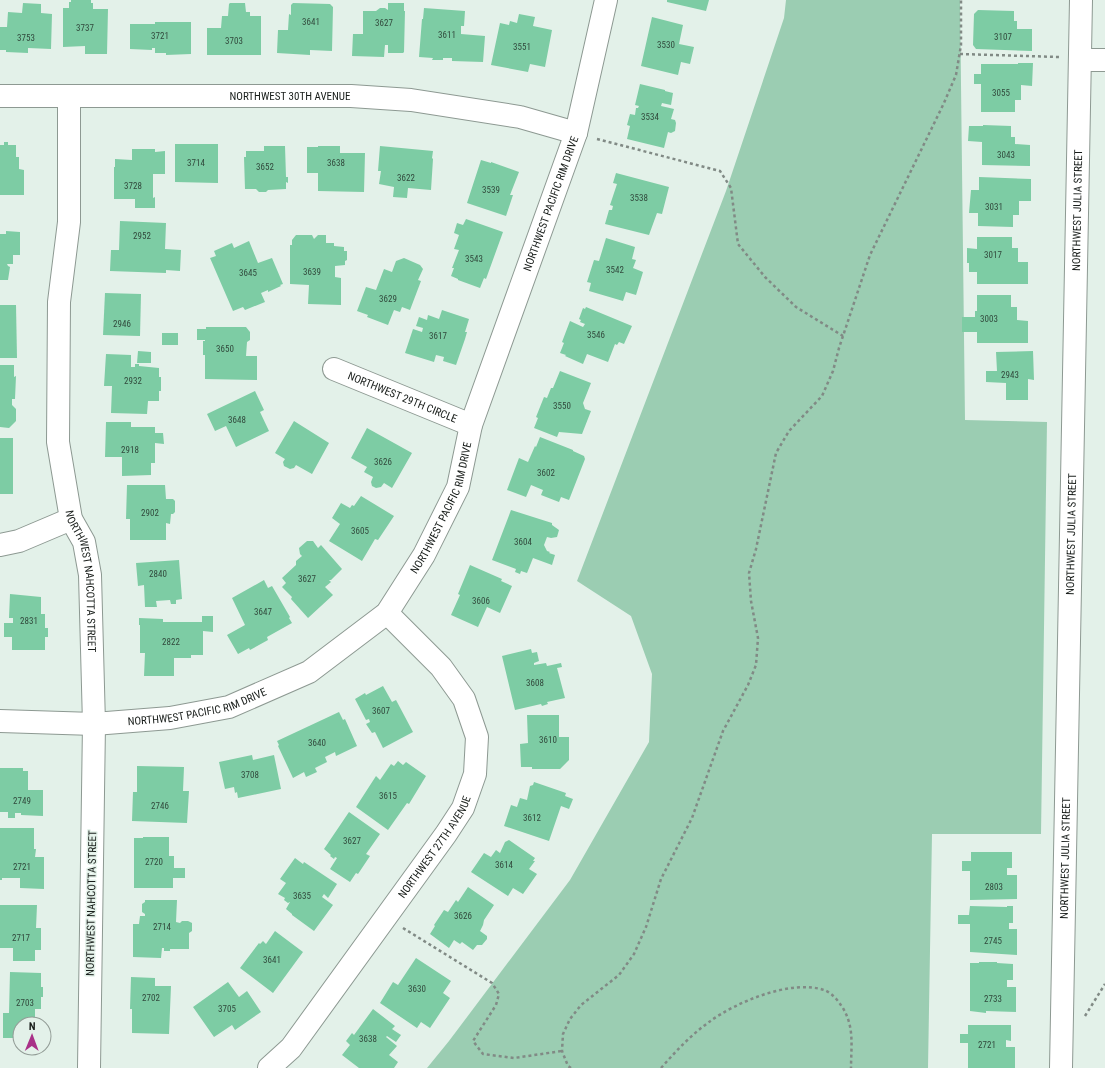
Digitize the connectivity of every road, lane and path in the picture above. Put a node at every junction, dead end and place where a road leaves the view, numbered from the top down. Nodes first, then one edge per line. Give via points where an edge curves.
1 (606, 0) edge
2 (961, 0) edge
3 (1081, 0) edge
4 (960, 54) junction
5 (1080, 60) junction
6 (1105, 60) edge
7 (0, 96) edge
8 (69, 97) junction
9 (576, 133) junction
10 (843, 336) junction
11 (334, 370) dead end
12 (471, 425) junction
13 (71, 519) junction
14 (0, 545) edge
15 (387, 613) junction
16 (0, 722) edge
17 (94, 724) junction
18 (385, 918) junction
19 (562, 1051) junction
20 (89, 1068) edge
21 (269, 1068) edge
22 (571, 1068) edge
23 (661, 1068) edge
24 (850, 1068) edge
25 (1062, 1068) edge

1 - 9 street, NORTHWEST PACIFIC RIM DRIVE
2 - 4 path
3 - 5 street, NORTHWEST JULIA STREET
4 - 5 path via 1050,56
4 - 10 path via 956,75 944,103 870,255
5 - 6 street
5 - 25 street, NORTHWEST JULIA STREET
7 - 8 street, NORTHWEST 30TH AVENUE
8 - 9 street, NORTHWEST 30TH AVENUE via 351,96 411,100 520,117
8 - 13 street, NORTHWEST NAHCOTTA STREET via 69,222 59,302 58,442
9 - 10 path via 720,170 731,188 738,244 765,277 796,307
9 - 12 street, NORTHWEST PACIFIC RIM DRIVE
10 - 19 path via 833,371 822,396 789,431 776,453 749,573 758,638 756,665 723,731 692,818 660,879 646,928 634,954 619,976 581,1005 570,1019 563,1034
11 - 12 street, NORTHWEST 29TH CIRCLE
12 - 15 street, NORTHWEST PACIFIC RIM DRIVE via 458,487 424,555
13 - 14 street via 19,541
13 - 17 street, NORTHWEST NAHCOTTA STREET via 84,542 90,575
15 - 17 street, NORTHWEST PACIFIC RIM DRIVE via 309,672 229,706 170,718
15 - 18 street, NORTHWEST 27TH AVENUE via 441,667 464,700 477,737 475,774 463,808
16 - 17 street, NORTHWEST PACIFIC RIM DRIVE
17 - 20 street, NORTHWEST NAHCOTTA STREET
18 - 19 path via 492,983 499,994 496,1005 473,1041 484,1054 514,1058
18 - 21 street, NORTHWEST 27TH AVENUE via 291,1048
19 - 22 path
23 - 24 path via 690,1037 735,1006 766,994 805,986 825,990 837,1000 846,1014 852,1039

